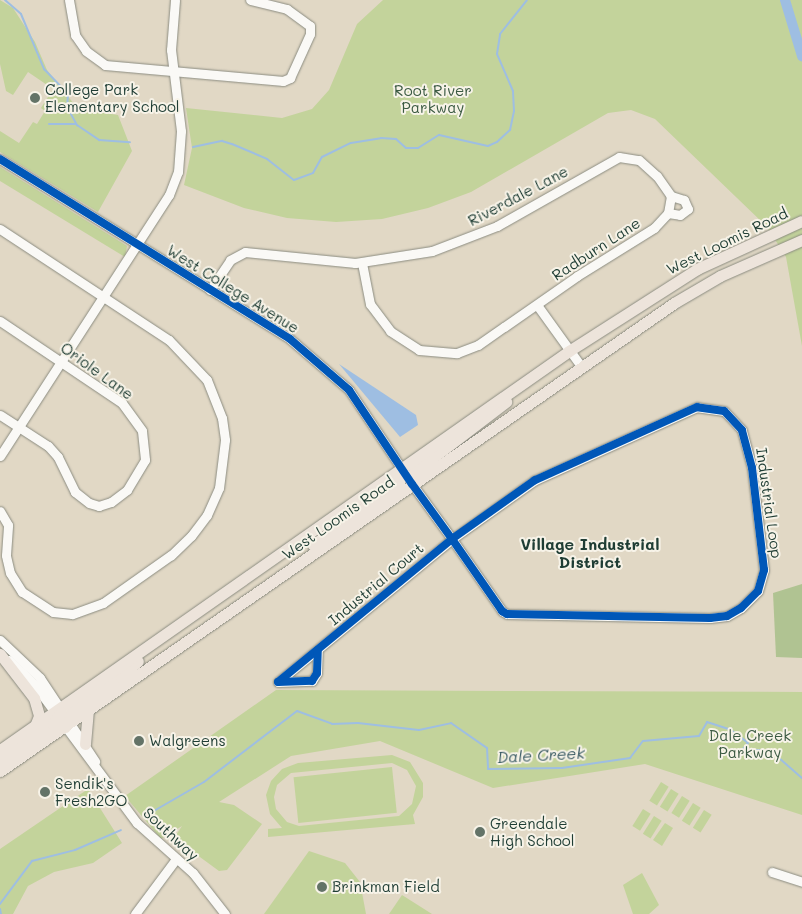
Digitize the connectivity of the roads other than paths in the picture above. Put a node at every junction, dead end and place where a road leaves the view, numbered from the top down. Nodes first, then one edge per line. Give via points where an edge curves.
1 (69, 0) edge
2 (175, 0) edge
3 (250, 0) edge
4 (172, 70) junction
5 (0, 159) edge
6 (671, 196) junction
7 (668, 214) junction
8 (802, 221) edge
9 (0, 229) edge
10 (802, 240) edge
11 (137, 244) junction
12 (362, 263) junction
13 (210, 290) junction
14 (104, 294) junction
15 (537, 304) junction
16 (0, 321) edge
17 (569, 351) junction
18 (61, 361) junction
19 (581, 366) junction
20 (534, 375) junction
21 (0, 415) edge
22 (19, 427) junction
23 (0, 456) edge
24 (401, 468) junction
25 (412, 484) junction
26 (0, 512) edge
27 (452, 539) junction
28 (290, 570) junction
29 (0, 640) edge
30 (318, 650) junction
31 (0, 654) edge
32 (88, 711) junction
33 (63, 717) junction
34 (35, 726) junction
35 (85, 744) junction
36 (0, 750) edge
37 (0, 761) edge
38 (0, 771) edge
39 (100, 773) junction
40 (176, 859) junction
41 (772, 872) dead end
42 (802, 882) edge
43 (135, 914) edge
44 (225, 914) edge

1 - 4 street via 75,35 94,57 117,68
2 - 4 street
3 - 4 street via 287,9 310,26 310,34 290,78 283,81
4 - 11 street via 181,131 180,166 169,195
5 - 11 street, West College Avenue
6 - 7 street
6 - 7 street, Riverdale Lane via 684,200 688,209 680,215
6 - 12 street, Riverdale Lane via 644,164 632,158 619,157 478,234 432,250
7 - 15 street, Radburn Lane via 654,228
8 - 17 main road, West Loomis Road via 697,269
9 - 14 street
10 - 19 main road, West Loomis Road via 712,281
11 - 13 street, West College Avenue
11 - 14 street
12 - 13 street, Riverdale Lane via 246,252 230,260
12 - 15 street, Radburn Lane via 365,287 380,319 397,338 419,350 457,353 478,345
13 - 24 street, West College Avenue via 290,339 349,390
14 - 18 street
14 - 26 street via 169,340 206,380 216,398 225,440 224,465 219,488 207,515 170,556 103,603 72,614 53,612 22,592 10,574 6,555 8,525
15 - 17 street
16 - 18 street, Oriole Lane
17 - 19 street
17 - 20 main road, West Loomis Road
18 - 22 street
18 - 22 street, Oriole Lane via 106,391 137,420 145,443 145,460 136,476 111,502 99,506 89,504 75,492 58,457
19 - 25 main road, West Loomis Road
20 - 24 main road, West Loomis Road
20 - 25 main road via 498,409 414,472
21 - 22 street, Oriole Lane
22 - 23 street
24 - 25 street, West College Avenue
24 - 28 main road via 399,482 351,515
24 - 33 main road, West Loomis Road via 160,638
25 - 27 street, Industrial Loop
25 - 28 main road, West Loomis Road
27 - 27 street, Industrial Loop via 502,611 513,614 727,616 752,599 762,583 764,570 746,441 739,424 729,415 707,406 686,410 535,480
27 - 30 street, Industrial Court
28 - 32 main road, West Loomis Road
29 - 33 street via 31,667
30 - 30 street, Industrial Court via 297,667 278,682 312,681 317,673
31 - 33 street via 34,684
31 - 34 main road via 34,698 39,716
32 - 33 main road, West Loomis Road
32 - 35 main road via 84,726
33 - 34 main road, West Loomis Road
33 - 35 street, Southway
33 - 37 main road
33 - 38 main road, West Loomis Road
33 - 39 street, Southway
34 - 36 main road, West Loomis Road
35 - 39 street, Southway
39 - 40 street, Southway via 137,823
40 - 43 street
40 - 44 street, Southway via 206,888
41 - 42 street

